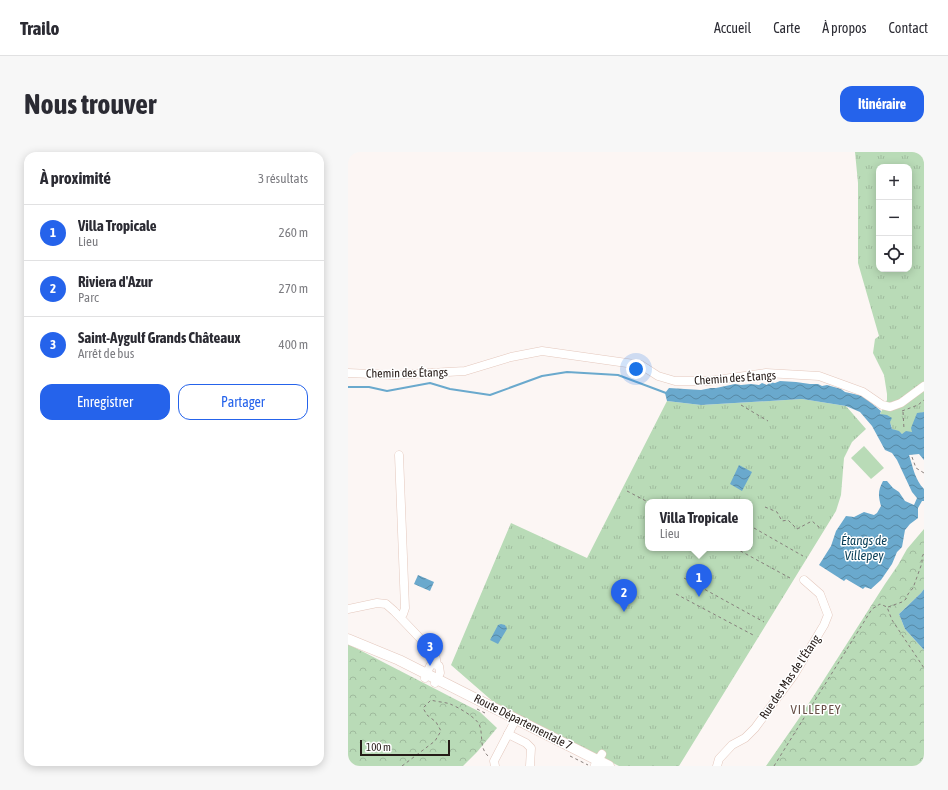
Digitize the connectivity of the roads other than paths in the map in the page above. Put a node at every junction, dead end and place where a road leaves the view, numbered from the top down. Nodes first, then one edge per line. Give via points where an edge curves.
1 (348, 373) edge
2 (924, 386) edge
3 (400, 456) dead end
4 (804, 580) dead end
5 (348, 609) edge
6 (400, 616) junction
7 (348, 639) edge
8 (436, 666) junction
9 (426, 675) junction
10 (436, 681) junction
11 (515, 721) junction
12 (508, 734) junction
13 (598, 761) edge
14 (495, 764) edge
15 (530, 766) edge
16 (609, 766) edge
17 (717, 766) edge

1 - 2 street, Chemin des Étangs via 395,375 464,371 542,351 641,365 658,376 675,381 709,381 766,373 818,376 863,392 882,405 890,407 902,408
3 - 6 street via 404,608
4 - 17 street, Rue des Mas de l'Étang via 820,594 828,616 824,625 794,675 756,728 745,738 732,744
5 - 6 street via 377,603 386,604
6 - 8 street via 435,654
7 - 9 main road, Route Départementale 7 via 380,652 397,664
8 - 9 street via 430,666
8 - 10 street via 439,666 440,672
9 - 10 main road, Route Départementale 7
10 - 11 main road, Route Départementale 7
11 - 12 street
11 - 13 main road, Route Départementale 7
12 - 14 street
12 - 15 street via 531,748
13 - 16 main road, Route Départementale 7

